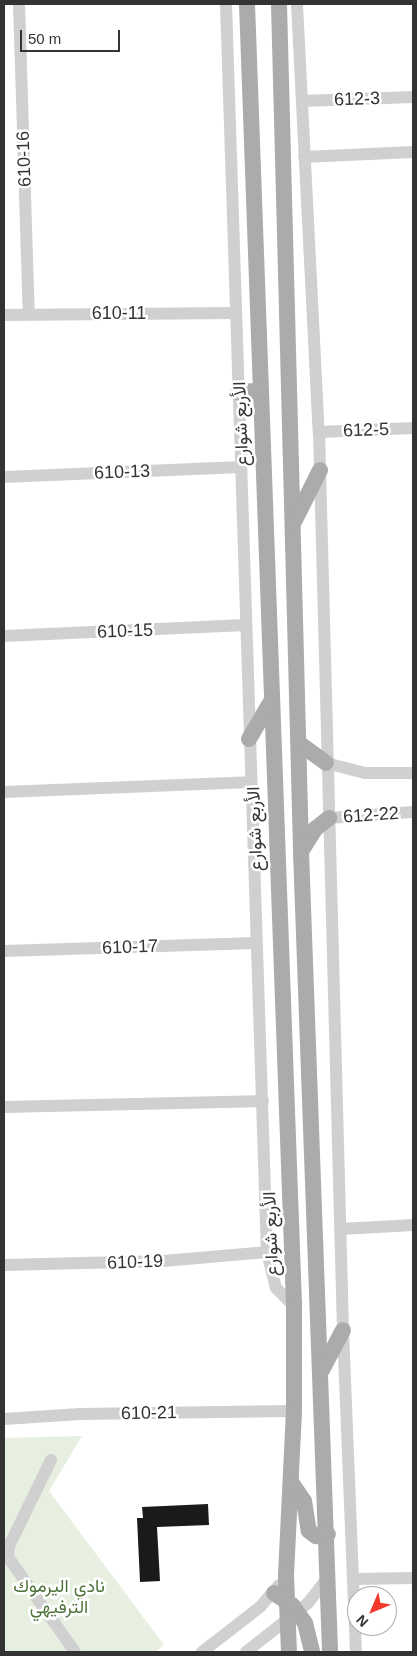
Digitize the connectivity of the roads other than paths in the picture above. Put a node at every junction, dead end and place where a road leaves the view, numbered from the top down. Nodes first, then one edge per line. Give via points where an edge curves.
1 (19, 4) edge
2 (226, 4) edge
3 (247, 4) edge
4 (279, 4) edge
5 (297, 4) edge
6 (413, 97) edge
7 (302, 101) junction
8 (413, 152) edge
9 (304, 157) junction
10 (234, 313) junction
11 (29, 314) junction
12 (4, 315) edge
13 (259, 391) junction
14 (238, 392) junction
15 (413, 428) edge
16 (319, 432) junction
17 (241, 467) junction
18 (320, 470) junction
19 (4, 477) edge
20 (294, 522) junction
21 (268, 598) junction
22 (294, 598) junction
23 (246, 626) junction
24 (268, 634) junction
25 (4, 636) edge
26 (296, 639) junction
27 (270, 703) junction
28 (249, 739) junction
29 (300, 744) junction
30 (326, 763) junction
31 (413, 773) edge
32 (250, 782) junction
33 (4, 792) edge
34 (413, 812) edge
35 (329, 818) junction
36 (301, 852) junction
37 (256, 943) junction
38 (4, 952) edge
39 (263, 1101) junction
40 (4, 1107) edge
41 (413, 1225) edge
42 (341, 1228) junction
43 (267, 1252) junction
44 (4, 1265) edge
45 (294, 1306) junction
46 (343, 1330) junction
47 (322, 1370) junction
48 (294, 1411) junction
49 (4, 1419) edge
50 (51, 1460) dead end
51 (291, 1482) junction
52 (328, 1534) junction
53 (328, 1577) junction
54 (413, 1578) edge
55 (353, 1579) junction
56 (286, 1607) junction
57 (312, 1650) edge
58 (289, 1651) edge
59 (75, 1652) edge
60 (202, 1652) edge
61 (246, 1652) edge
62 (330, 1652) edge
63 (356, 1652) edge

1 - 11 street, 610-16
2 - 10 street
3 - 13 main road, الأربع شوارع
4 - 20 main road
5 - 7 street
6 - 7 street, 612-3
7 - 9 street
8 - 9 street
9 - 16 street
10 - 11 street, 610-11
10 - 14 street
11 - 12 street, 610-11
13 - 14 main road
13 - 21 main road, الأربع شوارع
14 - 17 street
15 - 16 street, 612-5
16 - 18 street
17 - 19 street, 610-13
17 - 23 street
18 - 20 main road
18 - 30 street
20 - 22 main road
21 - 22 main road via 281,604
21 - 24 main road, الأربع شوارع
22 - 26 main road
23 - 25 street, 610-15
23 - 28 street
24 - 26 main road via 283,629
24 - 27 main road, الأربع شوارع
26 - 29 main road
27 - 28 main road
27 - 45 main road, الأربع شوارع
28 - 32 street
29 - 30 main road
29 - 36 main road
30 - 31 street via 365,773
30 - 35 street
32 - 33 street
32 - 37 street
34 - 35 street, 612-22
35 - 36 main road via 315,829
35 - 42 street
36 - 47 main road
37 - 38 street, 610-17
37 - 39 street
39 - 40 street
39 - 43 street
41 - 42 street
42 - 46 street
43 - 44 street, 610-19 via 163,1261
43 - 45 street via 276,1288
45 - 48 main road, الأربع شوارع
46 - 47 main road
46 - 55 street
47 - 52 main road
48 - 49 street, 610-21 via 80,1414
48 - 51 main road, الأربع شوارع
50 - 59 street via 9,1546 8,1557
51 - 52 main road via 301,1494 309,1531 316,1536
51 - 56 main road, الأربع شوارع
52 - 53 main road
53 - 56 street
53 - 62 main road
54 - 55 street
55 - 63 street
56 - 57 main road via 305,1623
56 - 58 main road, الأربع شوارع
56 - 60 street
56 - 61 street
57 - 58 main road via 300,1642

